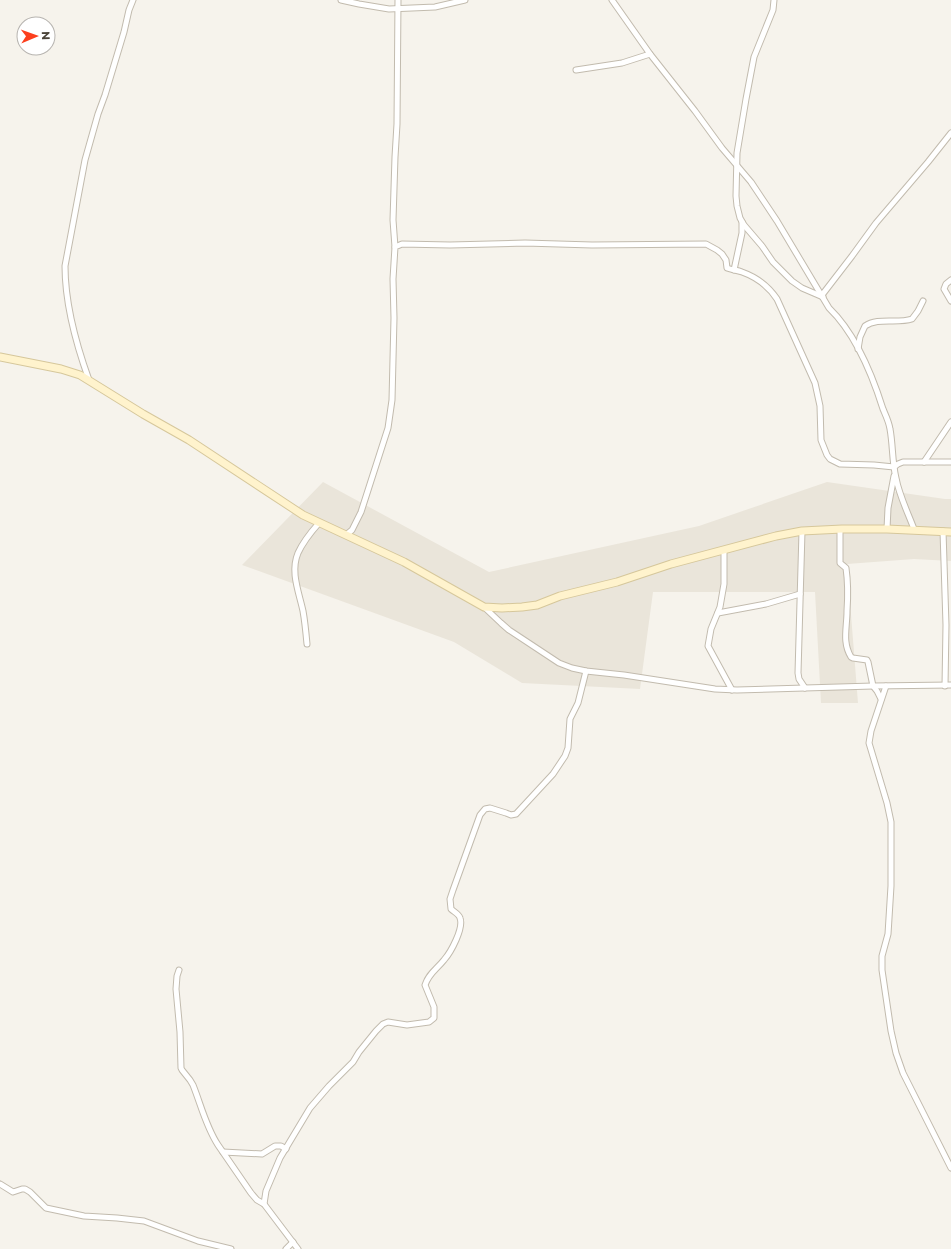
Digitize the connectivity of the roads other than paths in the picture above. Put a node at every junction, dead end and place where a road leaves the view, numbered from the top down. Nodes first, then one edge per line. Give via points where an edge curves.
1 (133, 0) edge
2 (341, 0) edge
3 (398, 0) edge
4 (465, 0) edge
5 (612, 0) edge
6 (774, 0) edge
7 (398, 8) junction
8 (650, 54) junction
9 (576, 70) dead end
10 (951, 133) edge
11 (737, 166) junction
12 (742, 222) junction
13 (395, 247) junction
14 (734, 270) junction
15 (951, 280) edge
16 (822, 296) junction
17 (923, 301) dead end
18 (951, 301) edge
19 (858, 349) junction
20 (0, 357) edge
21 (89, 380) junction
22 (951, 422) edge
23 (949, 428) edge
24 (924, 462) junction
25 (951, 462) edge
26 (894, 467) junction
27 (895, 473) junction
28 (319, 523) junction
29 (887, 528) junction
30 (840, 529) junction
31 (914, 529) junction
32 (802, 531) junction
33 (943, 531) junction
34 (951, 532) edge
35 (346, 535) junction
36 (724, 550) junction
37 (800, 594) junction
38 (484, 606) junction
39 (718, 613) junction
40 (308, 644) dead end
41 (586, 671) junction
42 (951, 685) edge
43 (873, 686) junction
44 (886, 686) junction
45 (945, 686) junction
46 (805, 688) junction
47 (732, 690) junction
48 (881, 699) junction
49 (179, 970) dead end
50 (286, 1148) junction
51 (223, 1152) junction
52 (951, 1168) edge
53 (0, 1184) edge
54 (264, 1204) junction
55 (293, 1242) junction
56 (231, 1249) edge
57 (286, 1249) edge
58 (298, 1249) edge

1 - 21 street via 86,155 65,266 69,309
2 - 7 street via 389,9
3 - 7 street
4 - 7 street via 435,7
5 - 8 street
6 - 11 street via 773,10 754,57 737,152
7 - 13 street via 393,220
8 - 9 street
8 - 11 street
10 - 16 street via 876,223
11 - 12 street via 736,196
11 - 16 street via 778,222
12 - 14 street
12 - 16 street via 782,271 802,288
13 - 14 street via 409,243 706,244 722,254 727,268
13 - 35 street via 391,411 361,512 356,525
14 - 26 street via 764,284 777,299 815,383 820,406 821,440 830,460 840,464
15 - 18 street via 944,289
16 - 19 street via 844,324
17 - 19 street via 912,319 900,322 872,322 865,326
19 - 26 street via 879,394 890,427
20 - 21 street via 70,371
21 - 28 street
22 - 23 street
23 - 24 street
24 - 25 street
24 - 26 street via 900,462
26 - 27 street
27 - 29 street
27 - 31 street
28 - 35 street
28 - 40 street via 297,554 295,564
29 - 30 street
29 - 31 street
30 - 32 street
30 - 43 street via 840,563 846,568 847,582 845,641 851,657 867,660
31 - 33 street
32 - 36 street
32 - 37 street
33 - 34 street
33 - 45 street
35 - 38 street via 404,562
36 - 38 street via 560,596 537,605 522,608
36 - 39 street via 724,584
37 - 39 street via 766,604
37 - 46 street via 798,673
38 - 41 street via 522,639 559,663
39 - 47 street via 711,629 708,646
41 - 47 street
41 - 50 street via 578,703 570,719 568,748 560,765 516,814 511,815 490,808 483,810 478,819 450,899 451,909 460,918 460,931 445,959 431,973 425,985 434,1007 434,1018 429,1022 407,1025 392,1022 383,1024 348,1068 310,1108
42 - 45 street
43 - 44 street
43 - 46 street
43 - 48 street
44 - 45 street
44 - 48 street
46 - 47 street
48 - 52 street via 869,743 888,803 891,822 888,934 881,962 885,994 903,1073
49 - 51 street via 176,989 181,1068 193,1085 213,1137
50 - 51 street via 275,1146 266,1153 258,1154
50 - 54 street via 271,1177
51 - 54 street via 251,1193
53 - 56 street via 13,1192 25,1189 46,1208 84,1216 144,1221 198,1241
54 - 55 street
55 - 57 street
55 - 58 street

